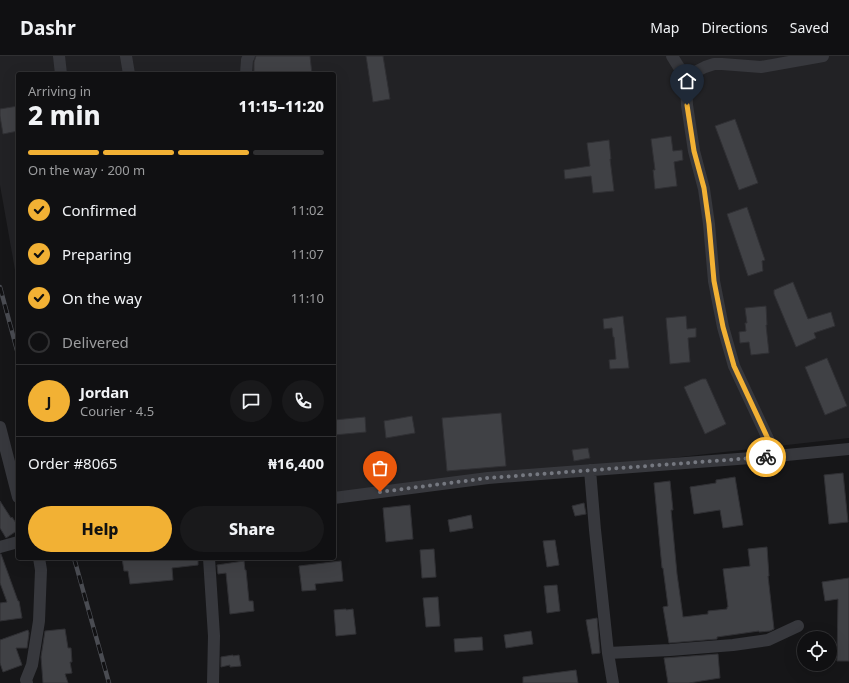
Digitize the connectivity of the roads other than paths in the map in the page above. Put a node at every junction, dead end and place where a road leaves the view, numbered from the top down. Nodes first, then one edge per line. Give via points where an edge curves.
1 (59, 56) edge
2 (126, 56) edge
3 (249, 56) edge
4 (672, 56) edge
5 (823, 56) edge
6 (61, 72) edge
7 (129, 72) edge
8 (246, 72) edge
9 (685, 78) junction
10 (0, 426) edge
11 (849, 449) edge
12 (776, 456) junction
13 (590, 470) junction
14 (16, 489) edge
15 (336, 498) edge
16 (16, 543) edge
17 (0, 547) edge
18 (38, 560) edge
19 (209, 560) edge
20 (798, 626) dead end
21 (608, 653) junction
22 (24, 682) edge
23 (213, 683) edge
24 (613, 683) edge

1 - 6 street
2 - 7 street
3 - 8 street
4 - 9 street
5 - 9 street via 761,67 714,64
9 - 12 street via 694,151 704,188 714,281 723,327 734,366
10 - 14 street
11 - 12 street
12 - 13 street
13 - 15 street via 488,478
13 - 21 street
16 - 17 street
18 - 22 street via 41,570 39,621 32,665
19 - 23 street via 214,636
20 - 21 street via 768,640 747,643
21 - 24 street

